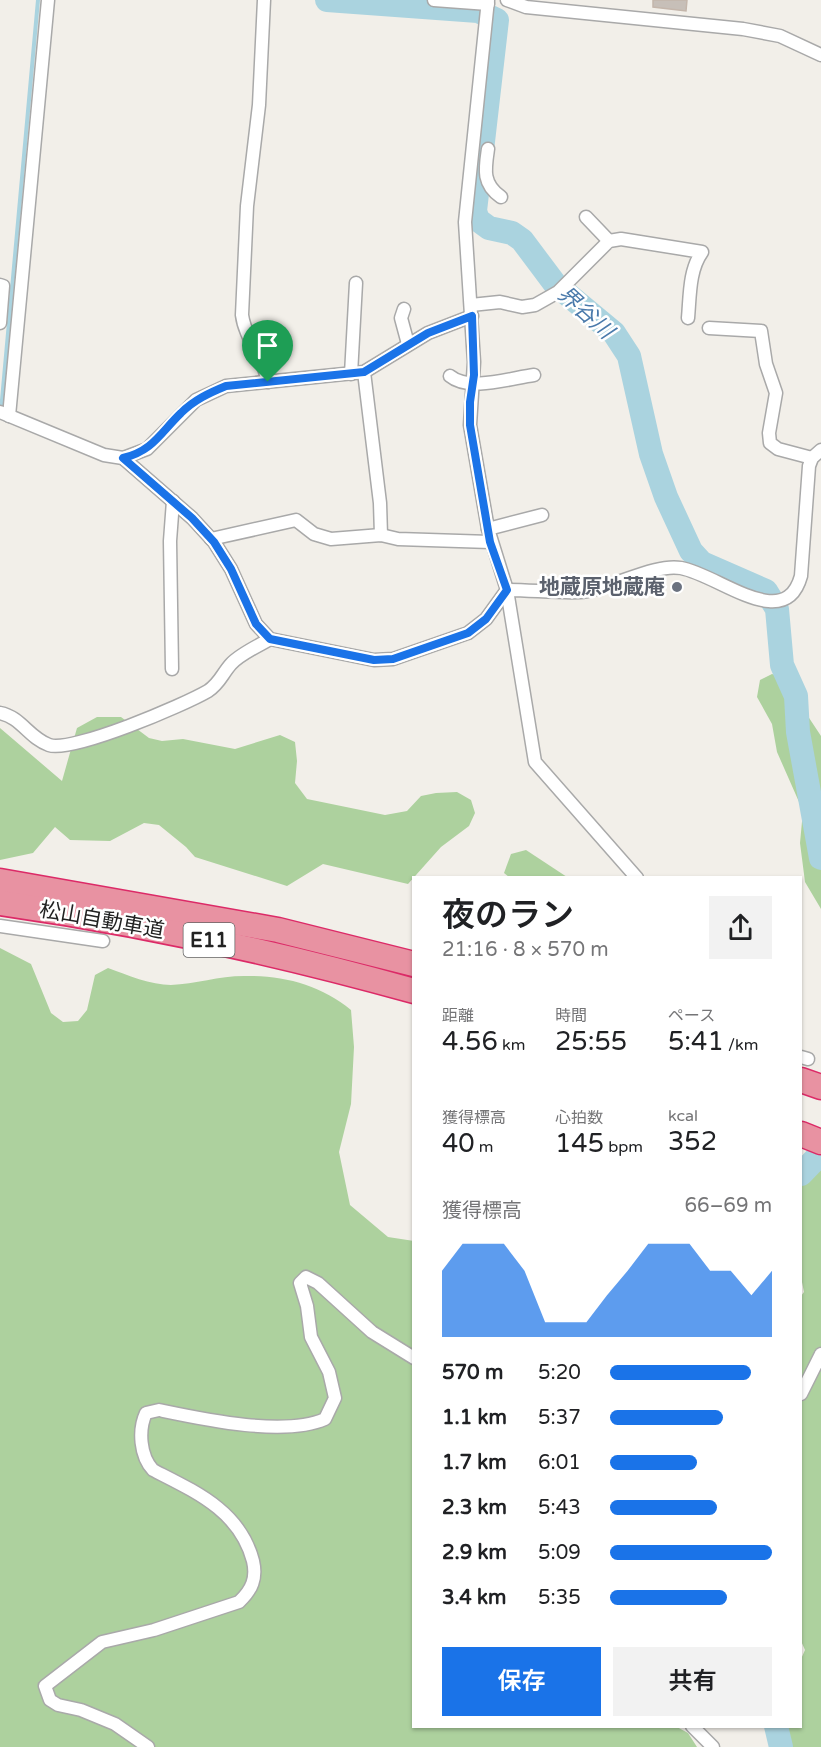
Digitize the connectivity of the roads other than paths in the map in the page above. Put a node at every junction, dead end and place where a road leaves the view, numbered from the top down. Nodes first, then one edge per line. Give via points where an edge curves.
1 (48, 0) edge
2 (264, 0) edge
3 (434, 0) edge
4 (507, 0) edge
5 (487, 8) edge
6 (821, 55) edge
7 (488, 149) dead end
8 (478, 181) junction
9 (501, 197) dead end
10 (586, 216) dead end
11 (609, 241) junction
12 (356, 283) dead end
13 (0, 285) edge
14 (404, 309) dead end
15 (471, 311) junction
16 (688, 318) dead end
17 (0, 323) edge
18 (709, 328) dead end
19 (408, 344) junction
20 (358, 373) junction
21 (534, 375) dead end
22 (450, 376) dead end
23 (268, 382) junction
24 (472, 383) junction
25 (5, 414) edge
26 (816, 454) edge
27 (123, 458) junction
28 (174, 501) junction
29 (542, 515) dead end
30 (488, 529) junction
31 (381, 535) junction
32 (212, 539) junction
33 (490, 542) junction
34 (507, 590) junction
35 (270, 639) junction
36 (172, 669) dead end
37 (0, 713) edge
38 (635, 876) edge
39 (0, 881) edge
40 (0, 903) edge
41 (0, 926) edge
42 (103, 941) dead end
43 (412, 964) edge
44 (412, 990) edge
45 (803, 1065) edge
46 (821, 1087) edge
47 (802, 1134) edge
48 (821, 1142) edge
49 (821, 1354) edge
50 (412, 1357) edge
51 (802, 1392) edge
52 (694, 1728) edge
53 (148, 1747) edge
54 (713, 1747) edge

1 - 25 street
2 - 23 street via 242,315 243,327 266,370
3 - 5 street
4 - 6 street via 526,6 771,34
5 - 8 street
7 - 8 street
8 - 9 street
8 - 15 street via 465,222
10 - 11 street
11 - 15 street via 561,289 535,305 522,307 500,302
11 - 16 street via 630,240 702,252 691,283
12 - 20 street
13 - 17 street
14 - 19 street via 401,318
15 - 19 street
15 - 24 street
18 - 26 street via 761,331 776,393 770,442 778,449
19 - 20 street
20 - 23 street
20 - 31 street via 380,503
21 - 24 street
22 - 24 street
23 - 27 street via 226,386 210,392 180,414 147,449
24 - 30 street via 470,425
25 - 27 street via 104,455
26 - 34 street via 809,466 801,576 797,591 789,599 765,602 701,574 672,567 580,592
27 - 28 street
28 - 32 street
28 - 36 street via 170,541
29 - 30 street
30 - 33 street
31 - 32 street via 331,539 314,534 296,520
31 - 33 street
32 - 35 street via 231,569 256,624
33 - 34 street
34 - 35 street via 486,619 468,633 393,659 374,660
34 - 38 street via 536,762
35 - 37 street via 232,663 221,681 207,691 153,717 68,745 49,745 13,716
39 - 43 highway, 松山自動車道 / E11 via 278,930
40 - 44 highway, 松山自動車道 / E11 via 181,934
41 - 42 street
45 - 46 highway
47 - 48 highway
49 - 51 street
50 - 53 street via 372,1332 318,1283 306,1277 300,1288 311,1337 329,1372 335,1398 325,1419 311,1423 240,1424 159,1410 146,1413 142,1445 148,1465 211,1501 236,1524 252,1556 255,1576 239,1602 154,1630 102,1642 45,1686 50,1700 58,1705 115,1724
52 - 54 street

